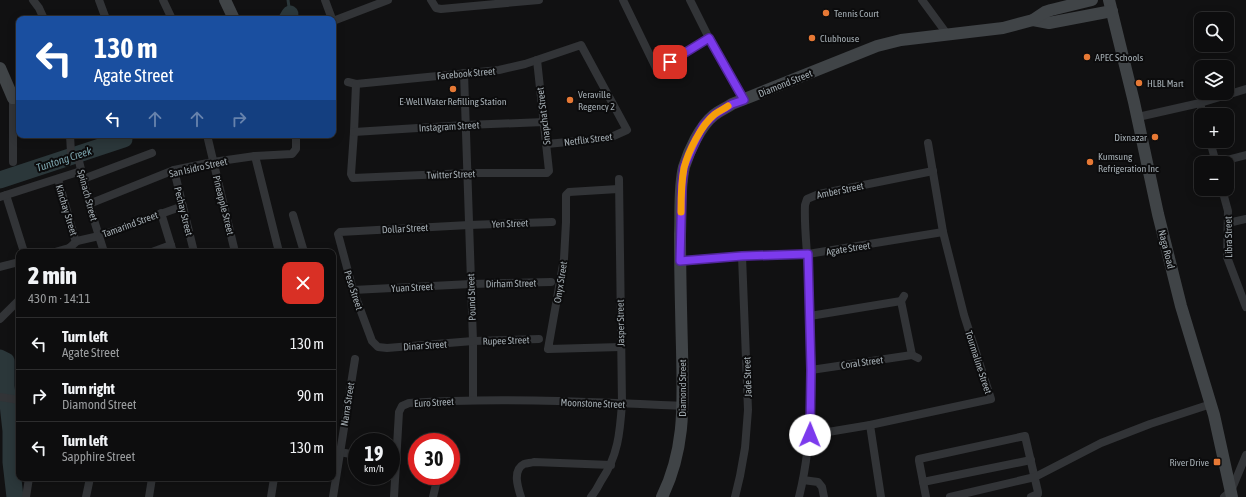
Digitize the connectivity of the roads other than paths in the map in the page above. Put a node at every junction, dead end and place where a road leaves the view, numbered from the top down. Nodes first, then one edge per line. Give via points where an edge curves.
1 (33, 0) edge
2 (99, 0) edge
3 (163, 0) edge
4 (225, 0) edge
5 (325, 0) edge
6 (388, 0) edge
7 (430, 0) edge
8 (539, 0) edge
9 (623, 0) edge
10 (690, 0) edge
11 (922, 0) edge
12 (1092, 0) edge
13 (1110, 6) edge
14 (1057, 9) junction
15 (43, 16) edge
16 (105, 16) edge
17 (171, 16) edge
18 (233, 16) edge
19 (331, 16) edge
20 (336, 19) edge
21 (1032, 20) junction
22 (1060, 21) junction
23 (947, 34) junction
24 (709, 38) junction
25 (537, 60) junction
26 (0, 68) edge
27 (464, 73) junction
28 (348, 82) dead end
29 (356, 84) junction
30 (1246, 89) edge
31 (16, 98) edge
32 (744, 100) junction
33 (1200, 103) junction
34 (1201, 108) edge
35 (1138, 118) junction
36 (544, 122) junction
37 (466, 125) junction
38 (627, 130) joint
39 (354, 132) junction
40 (70, 138) edge
41 (207, 138) edge
42 (296, 138) edge
43 (928, 143) dead end
44 (547, 144) junction
45 (71, 153) dead end
46 (152, 153) dead end
47 (1246, 155) edge
48 (255, 156) junction
49 (1234, 158) edge
50 (13, 162) dead end
51 (79, 162) dead end
52 (213, 162) junction
53 (174, 170) junction
54 (550, 171) joint
55 (933, 171) junction
56 (468, 173) junction
57 (82, 175) junction
58 (58, 178) junction
59 (619, 178) dead end
60 (618, 189) junction
61 (3, 196) edge
62 (1224, 196) edge
63 (89, 204) junction
64 (184, 206) junction
65 (161, 213) junction
66 (293, 215) dead end
67 (1246, 219) edge
68 (552, 222) dead end
69 (469, 224) junction
70 (1228, 224) junction
71 (340, 232) joint
72 (943, 232) junction
73 (99, 236) junction
74 (77, 241) junction
75 (23, 249) edge
76 (69, 249) edge
77 (103, 249) edge
78 (172, 249) edge
79 (193, 249) edge
80 (235, 249) edge
81 (278, 249) edge
82 (303, 249) edge
83 (808, 254) junction
84 (742, 256) junction
85 (680, 261) junction
86 (16, 263) edge
87 (0, 267) edge
88 (551, 282) dead end
89 (471, 284) junction
90 (1242, 284) edge
91 (353, 290) junction
92 (16, 303) edge
93 (1246, 307) edge
94 (810, 316) junction
95 (0, 320) edge
96 (539, 339) dead end
97 (473, 341) junction
98 (378, 347) joint
99 (621, 347) junction
100 (355, 359) dead end
101 (811, 370) junction
102 (1, 397) edge
103 (16, 400) edge
104 (473, 400) junction
105 (502, 401) joint
106 (622, 403) junction
107 (1211, 404) junction
108 (684, 406) junction
109 (870, 425) junction
110 (397, 433) edge
111 (810, 435) junction
112 (336, 452) edge
113 (348, 454) edge
114 (1246, 455) edge
115 (1031, 460) junction
116 (611, 465) junction
117 (1035, 477) junction
118 (803, 480) junction
119 (29, 481) edge
120 (89, 481) edge
121 (152, 481) edge
122 (274, 481) edge
123 (334, 481) edge
124 (923, 482) junction
125 (394, 485) edge
126 (436, 485) edge
127 (1229, 495) edge
128 (26, 497) edge
129 (86, 497) edge
130 (149, 497) edge
131 (271, 497) edge
132 (333, 497) edge
133 (394, 497) edge
134 (433, 497) edge
135 (521, 497) edge
136 (591, 497) edge
137 (662, 497) edge
138 (734, 497) edge
139 (799, 497) edge
140 (824, 497) edge
141 (881, 497) edge
142 (926, 497) edge
143 (950, 497) edge
144 (1031, 497) edge

1 - 15 street
2 - 16 street
3 - 17 street
4 - 18 street
5 - 19 street
6 - 20 street
7 - 8 street via 436,8 441,9
9 - 24 street via 657,70
10 - 24 street
11 - 23 street
12 - 14 street, Diamond Street
13 - 22 street, Diamond Street
13 - 35 street, Naga Road
14 - 21 street, Diamond Street via 1045,12
14 - 22 street
21 - 22 street, Diamond Street via 1049,23
21 - 23 street, Diamond Street via 1003,28
23 - 32 street, Diamond Street via 877,46
24 - 32 street
25 - 27 street, Facebook Street via 499,70
25 - 36 street, Snapchat Street
25 - 38 street, Facebook Street via 581,45
26 - 31 street
27 - 29 street, Facebook Street
27 - 37 street, Pound Street
28 - 29 street, Facebook Street
29 - 39 street
30 - 33 street
31 - 50 street
32 - 85 street, Diamond Street via 714,115 703,126 684,167
33 - 34 street
33 - 35 street
35 - 107 street, Naga Road via 1181,306
36 - 37 street, Instagram Street
36 - 44 street, Snapchat Street
37 - 39 street, Instagram Street
37 - 56 street, Pound Street
38 - 44 street, Netflix Street via 609,138
39 - 56 street, Twitter Street via 351,174 354,178
40 - 45 street
41 - 52 street, Pineapple Street
42 - 48 street, San Isidro Street via 296,149 292,154
43 - 55 street, Tourmaline Street
44 - 54 street, Snapchat Street
46 - 57 street, Kinchay Street
47 - 49 street
48 - 52 street, San Isidro Street
48 - 81 street
51 - 57 street, Spinach Street
52 - 53 street, San Isidro Street
52 - 80 street, Pineapple Street
53 - 63 street, San Isidro Street
53 - 64 street, Pechay Street
54 - 56 street, Twitter Street
55 - 72 street, Tourmaline Street
55 - 83 street, Amber Street via 819,194 807,199 804,213
56 - 69 street, Pound Street
57 - 58 street, Kinchay Street
57 - 63 street, Spinach Street
58 - 61 street, Kinchay Street
58 - 74 street, Kinchay Street
59 - 60 street, Jasper Street
60 - 99 street, Jasper Street
60 - 99 street, Onyx Street via 569,192 566,195 564,258 548,349
61 - 75 street, Kinchay Street
62 - 70 street, Libra Street
63 - 73 street, Spinach Street
64 - 65 street, Tamarind Street
64 - 79 street, Pechay Street
65 - 73 street, Tamarind Street
65 - 78 street
66 - 82 street
67 - 70 street
68 - 69 street, Yen Street
69 - 71 street, Dollar Street
69 - 89 street, Pound Street
70 - 90 street, Libra Street via 1227,257
71 - 91 street, Peso Street via 338,234
72 - 83 street, Agate Street
72 - 109 street, Tourmaline Street via 964,315 991,400
73 - 74 street, Tamarind Street
73 - 77 street, Spinach Street
74 - 76 street
83 - 84 street, Agate Street
83 - 94 street, Amber Street
84 - 85 street, Agate Street
84 - 138 street, Jade Street via 748,410 745,448
85 - 108 street, Diamond Street
86 - 87 street
88 - 89 street, Dirham Street
89 - 91 street, Yuan Street
89 - 97 street, Pound Street
90 - 93 street, Libra Street
91 - 98 street, Peso Street via 372,341
92 - 95 street
94 - 101 street, Amber Street
94 - 101 street, Coral Street via 902,299 915,356
96 - 97 street, Rupee Street
97 - 98 street, Dinar Street
97 - 104 street, Pound Street
99 - 106 street, Jasper Street
100 - 112 street, Narra Street
101 - 111 street, Amber Street
102 - 103 street
104 - 105 street, Euro Street
104 - 110 street, Euro Street via 408,403 402,406 399,412
105 - 106 street, Moonstone Street
106 - 108 street, Moonstone Street
106 - 116 street, Jasper Street via 620,433
107 - 117 street via 1150,424 1101,444
107 - 127 street, Naga Road
108 - 137 street, Diamond Street via 674,469
109 - 111 street, Tourmaline Street
109 - 141 street
111 - 118 street, Amber Street
112 - 113 street
114 - 127 street
115 - 117 street
115 - 124 street
115 - 124 street via 1025,436 922,457 919,461
116 - 135 street via 534,462 523,464 518,470 517,478
116 - 136 street, Jasper Street
117 - 143 street
117 - 144 street via 1038,494
118 - 139 street, Amber Street
118 - 140 street via 818,482
119 - 128 street
120 - 129 street
121 - 130 street
122 - 131 street
123 - 132 street, Narra Street
124 - 142 street
125 - 133 street
126 - 134 street

